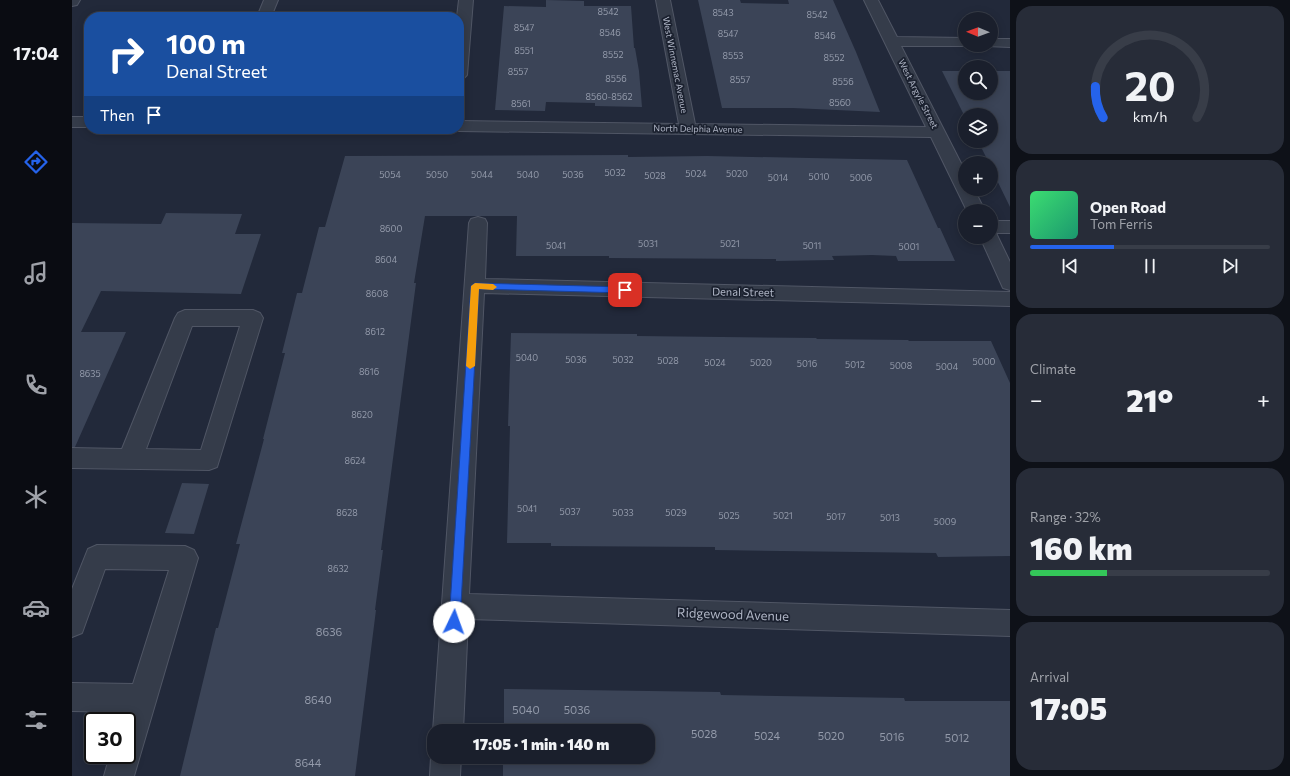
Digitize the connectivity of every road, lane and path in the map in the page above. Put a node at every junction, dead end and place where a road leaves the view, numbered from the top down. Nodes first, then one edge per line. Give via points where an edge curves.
1 (271, 0) edge
2 (466, 0) edge
3 (663, 0) edge
4 (870, 0) edge
5 (266, 12) edge
6 (464, 21) edge
7 (891, 41) junction
8 (958, 42) edge
9 (998, 43) edge
10 (1010, 43) edge
11 (72, 122) edge
12 (84, 122) edge
13 (464, 126) edge
14 (688, 129) junction
15 (936, 132) junction
16 (972, 204) edge
17 (478, 223) dead end
18 (998, 227) edge
19 (1010, 227) edge
20 (992, 244) edge
21 (1010, 283) edge
22 (475, 286) junction
23 (1010, 299) edge
24 (72, 458) edge
25 (130, 459) junction
26 (455, 606) junction
27 (1010, 623) edge
28 (72, 624) edge
29 (72, 697) edge
30 (142, 698) junction
31 (136, 718) edge
32 (448, 724) edge
33 (122, 764) edge
34 (446, 764) edge
35 (119, 776) edge
36 (445, 776) edge

1 - 5 street
2 - 6 street
3 - 14 street, West Winnemac Avenue
4 - 7 street, West Argyle Street
7 - 8 street
7 - 15 street, West Argyle Street
9 - 10 street
11 - 12 street
13 - 14 street, North Delphia Avenue
14 - 15 street, North Delphia Avenue
15 - 16 street, West Argyle Street
17 - 22 street
18 - 19 street
20 - 21 street
22 - 23 street, Denal Street
22 - 26 street
24 - 25 street
25 - 25 street via 209,460 253,318 185,318
26 - 27 street, Ridgewood Avenue
26 - 32 street
28 - 30 street via 97,557 185,558
29 - 30 street
30 - 31 street
33 - 35 street
34 - 36 street

